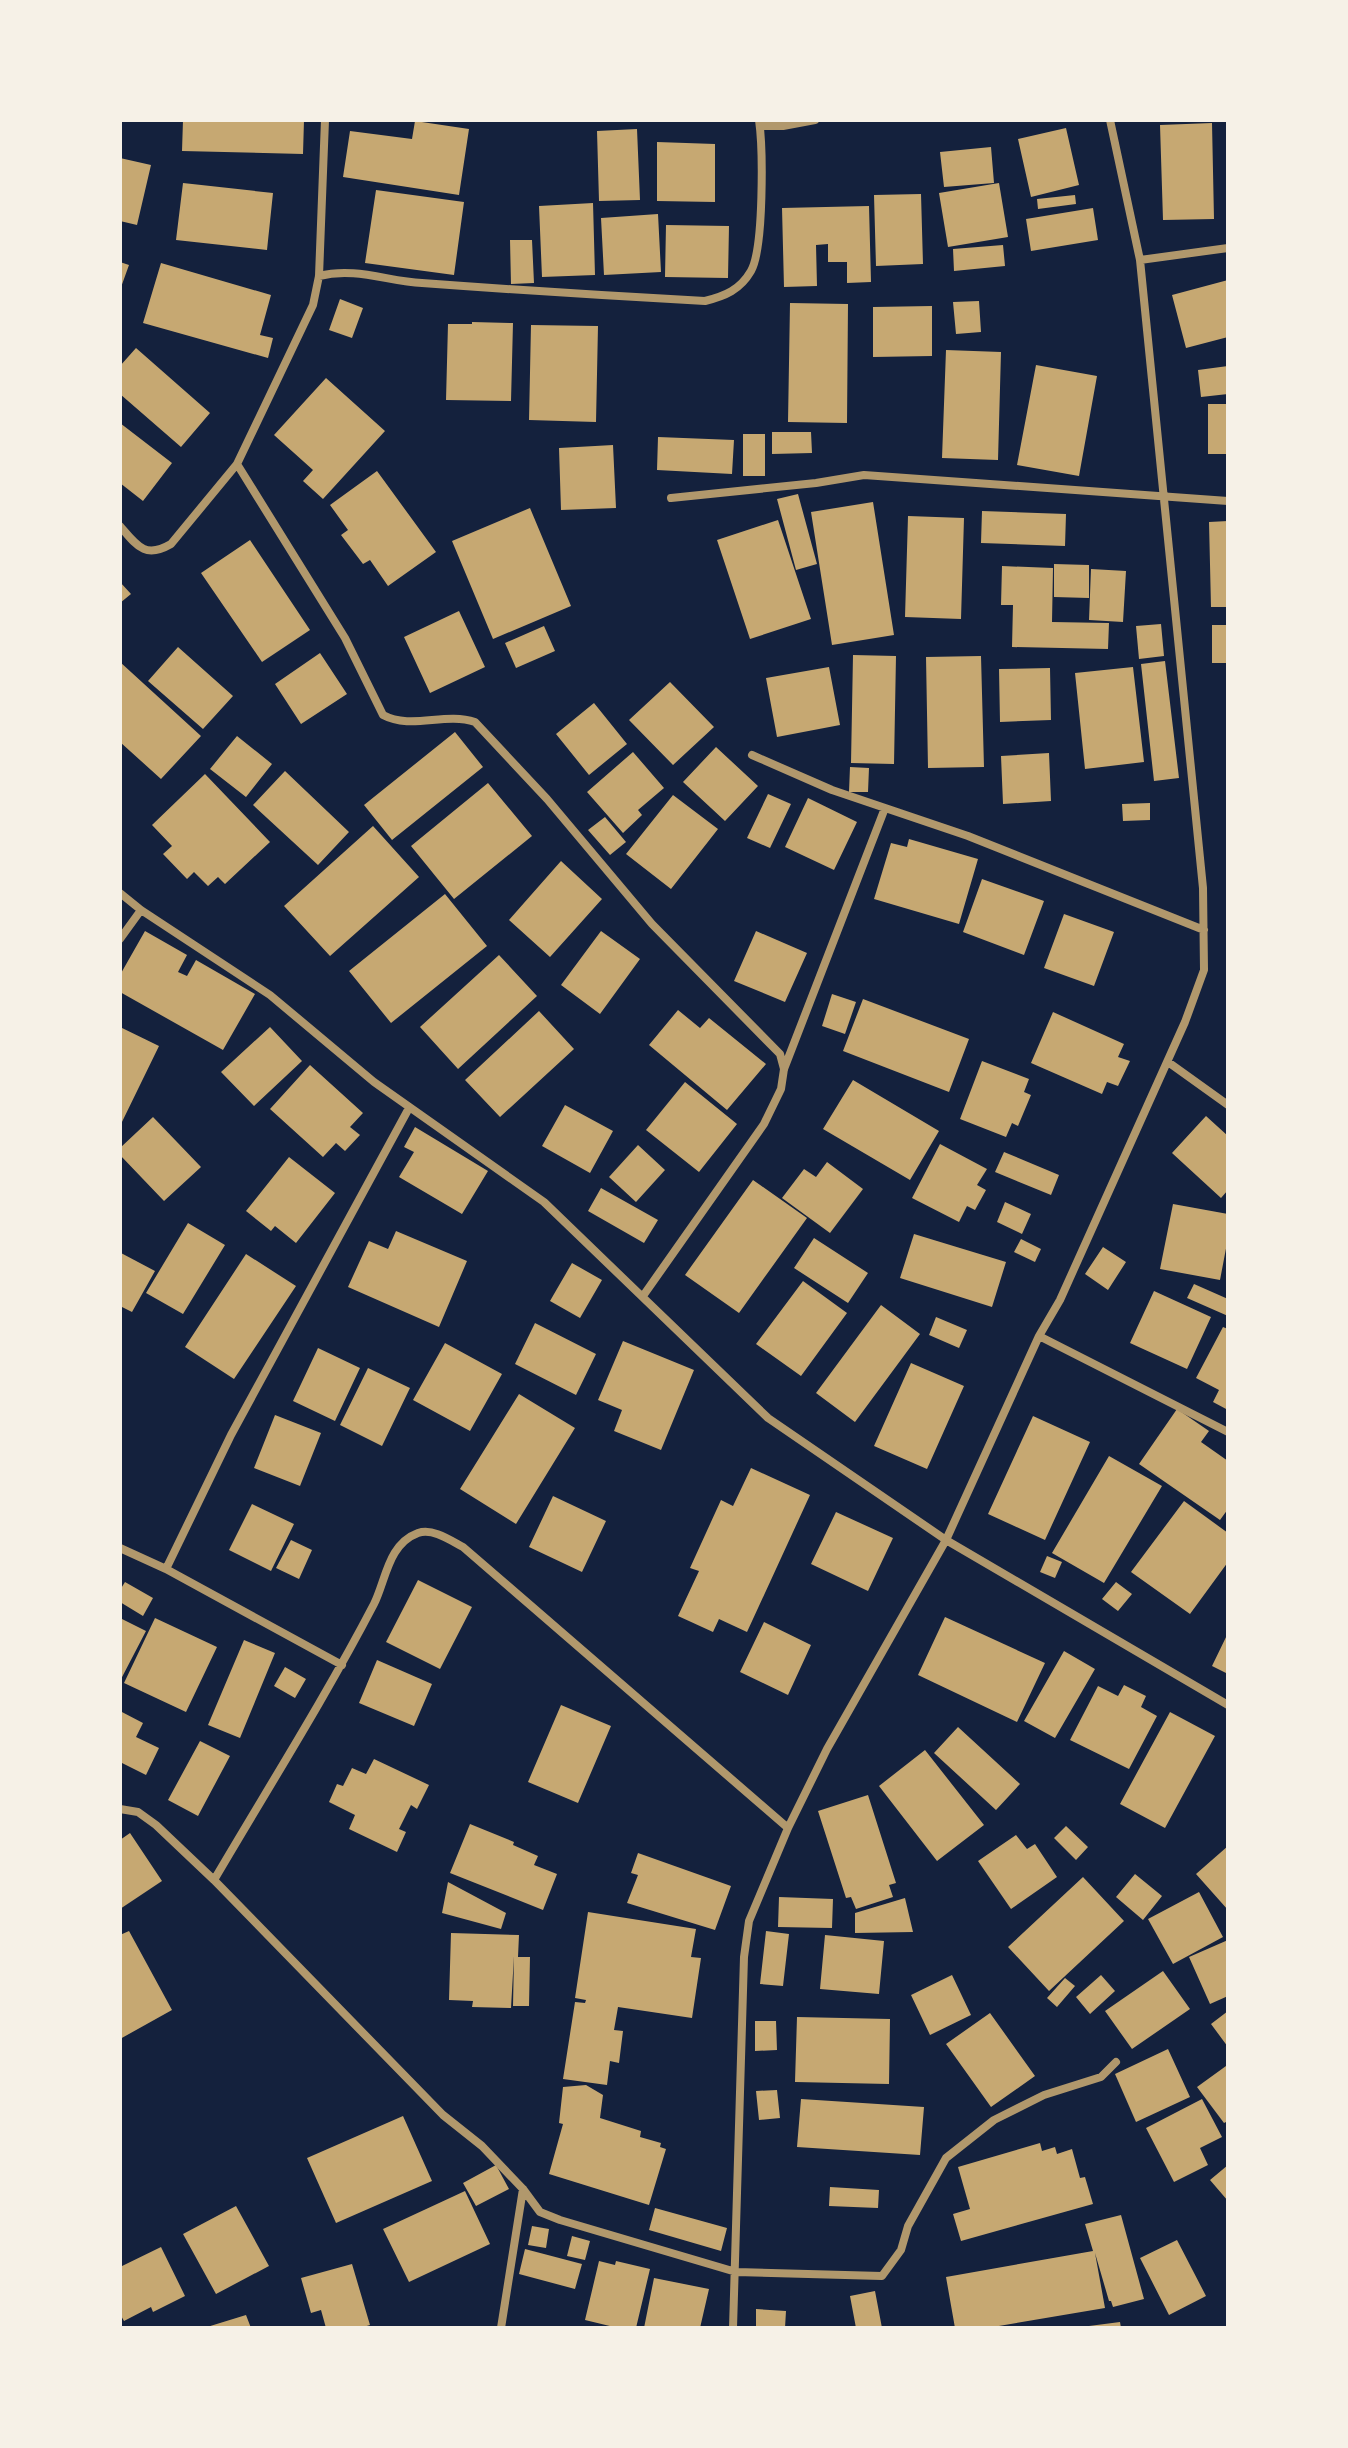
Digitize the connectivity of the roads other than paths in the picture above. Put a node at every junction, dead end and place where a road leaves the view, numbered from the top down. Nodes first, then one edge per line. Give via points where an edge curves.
1 (325, 120) edge
2 (815, 120) edge
3 (1110, 120) edge
4 (760, 123) edge
5 (1228, 248) edge
6 (1140, 260) junction
7 (319, 276) junction
8 (237, 464) junction
9 (1165, 496) junction
10 (671, 498) dead end
11 (1228, 501) edge
12 (120, 526) edge
13 (752, 755) dead end
14 (885, 808) junction
15 (120, 893) edge
16 (141, 910) junction
17 (1204, 930) junction
18 (120, 939) edge
19 (1168, 1062) junction
20 (784, 1069) junction
21 (1228, 1105) edge
22 (409, 1108) junction
23 (643, 1296) junction
24 (1039, 1336) junction
25 (1228, 1432) edge
26 (946, 1540) junction
27 (120, 1548) edge
28 (166, 1569) junction
29 (342, 1665) junction
30 (1228, 1705) edge
31 (120, 1809) edge
32 (788, 1828) junction
33 (214, 1880) junction
34 (1116, 2062) dead end
35 (523, 2189) junction
36 (736, 2272) junction
37 (501, 2328) edge
38 (733, 2328) edge

1 - 7 street
2 - 4 street via 783,126
3 - 6 street
4 - 7 street via 757,249 753,269 727,296 705,301 411,283 355,272
5 - 6 street
6 - 9 street
7 - 8 street via 313,305
8 - 12 street via 161,550 147,551
8 - 20 street via 345,638 383,715 407,722 475,722 652,924 780,1054
9 - 10 street via 864,475
9 - 11 street
9 - 17 street
13 - 14 street
14 - 17 street
14 - 20 street
15 - 16 street
16 - 18 street
16 - 22 street via 270,995
17 - 19 street via 1204,970
19 - 21 street
19 - 24 street
20 - 23 street via 781,1089 764,1124
22 - 23 street via 544,1202
22 - 28 street via 231,1435
23 - 26 street via 768,1418
24 - 25 street
24 - 26 street
26 - 30 street
26 - 32 street
27 - 28 street
28 - 29 street
29 - 32 street via 380,1592 389,1560 417,1533 434,1532 463,1547
29 - 33 street
31 - 33 street via 138,1812 156,1825
32 - 36 street via 749,1921 744,1957
33 - 35 street via 443,2115
34 - 36 street via 1101,2077 1044,2095 994,2120 946,2158 908,2226 901,2250 882,2276
35 - 36 street via 540,2212 560,2220
35 - 37 street
36 - 38 street

